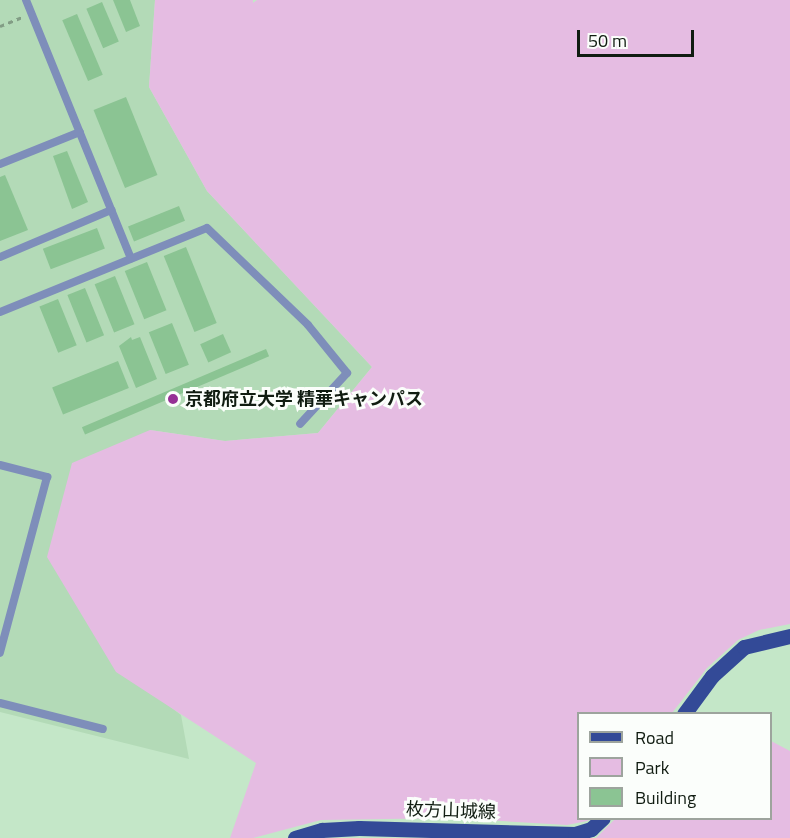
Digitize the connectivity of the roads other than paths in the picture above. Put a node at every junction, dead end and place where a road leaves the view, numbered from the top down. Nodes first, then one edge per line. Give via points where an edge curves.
1 (27, 0) edge
2 (80, 132) junction
3 (0, 164) edge
4 (111, 210) junction
5 (0, 257) edge
6 (131, 259) junction
7 (0, 312) edge
8 (300, 424) dead end
9 (0, 465) edge
10 (790, 636) edge
11 (0, 653) edge
12 (0, 703) edge
13 (685, 712) edge
14 (103, 729) dead end
15 (602, 820) edge
16 (295, 838) edge

1 - 2 lane
2 - 3 lane
2 - 4 lane
4 - 5 lane
4 - 6 lane
6 - 7 lane
6 - 8 lane via 207,228 308,325 347,373
9 - 11 lane via 47,477
10 - 13 main road via 744,647 712,676
12 - 14 lane
15 - 16 main road, 枚方山城線 via 591,830 575,834 358,828 322,830

